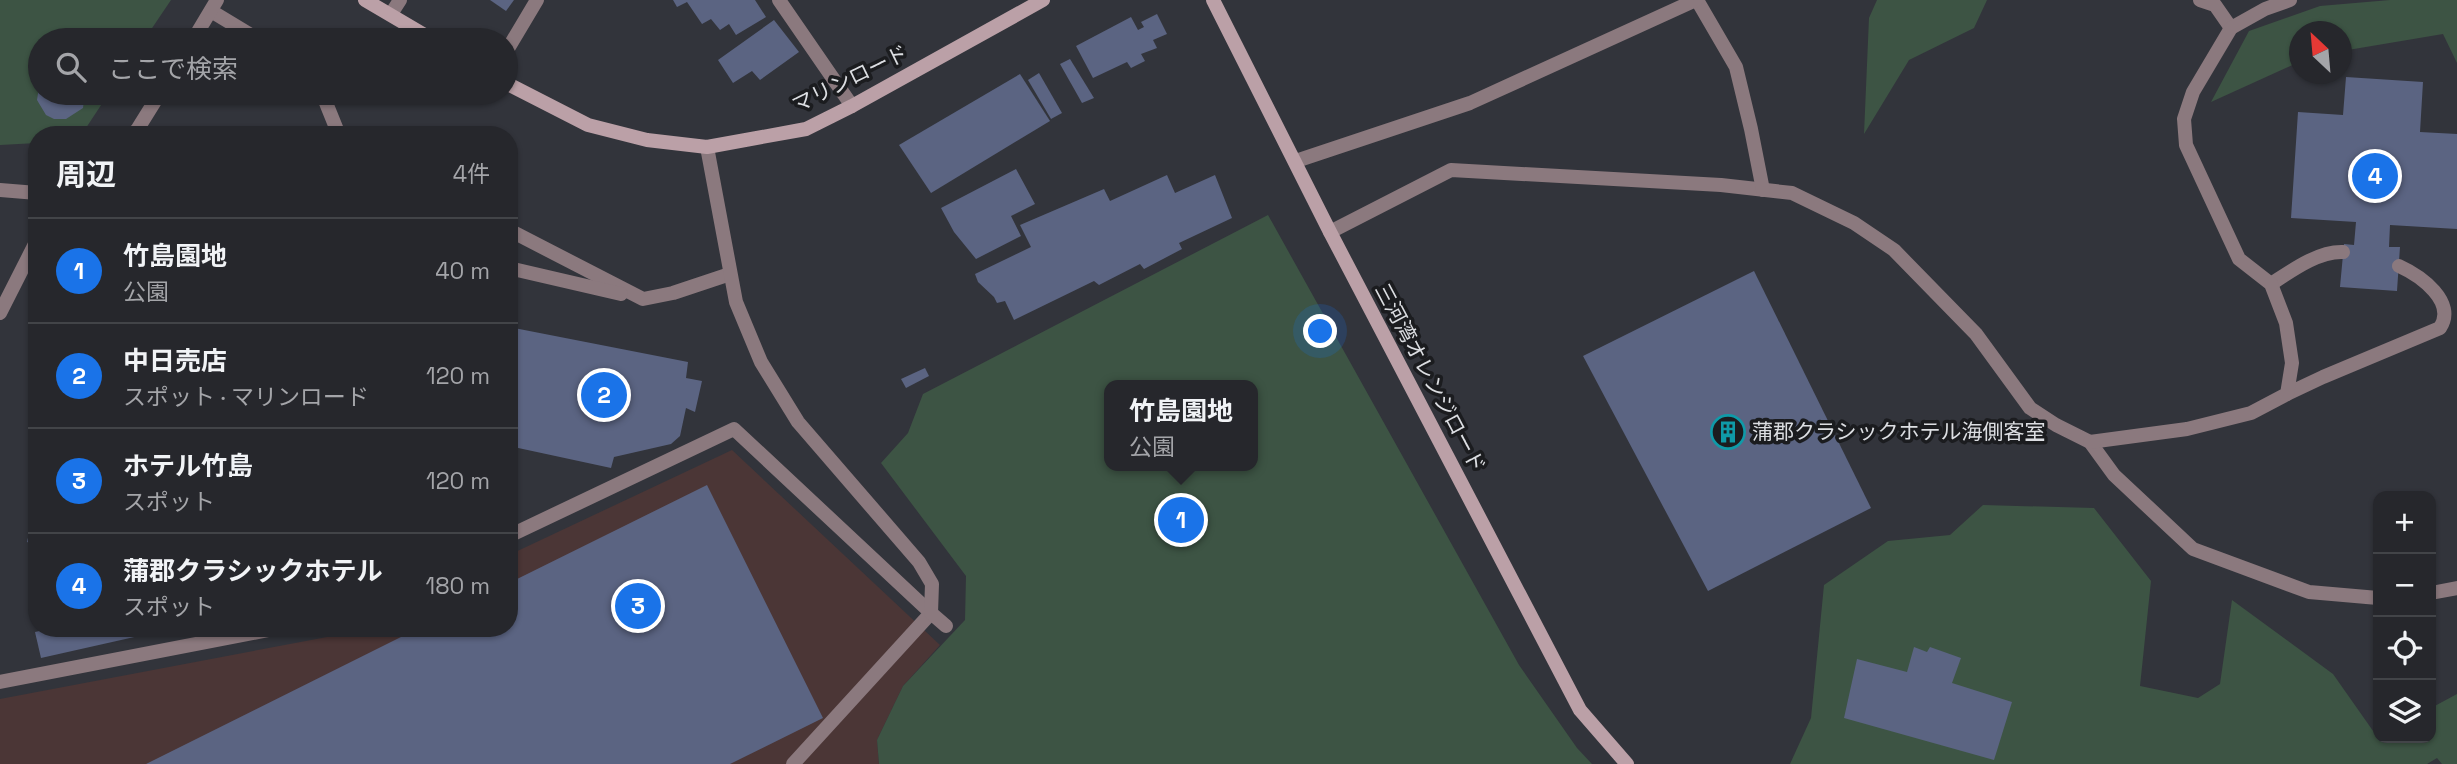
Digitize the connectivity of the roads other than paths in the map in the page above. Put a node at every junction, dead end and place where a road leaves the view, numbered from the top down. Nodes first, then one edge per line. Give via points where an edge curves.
1 (365, 0) edge
2 (400, 0) edge
3 (537, 0) edge
4 (779, 0) edge
5 (1213, 0) edge
6 (1697, 0) edge
7 (2200, 0) edge
8 (2290, 0) edge
9 (1039, 1) edge
10 (214, 5) edge
11 (391, 15) junction
12 (200, 28) edge
13 (244, 28) edge
14 (413, 28) edge
15 (2231, 28) junction
16 (518, 32) edge
17 (518, 89) edge
18 (153, 105) edge
19 (327, 105) edge
20 (852, 106) junction
21 (139, 126) edge
22 (335, 126) edge
23 (707, 147) junction
24 (1296, 161) junction
25 (0, 190) edge
26 (1763, 190) junction
27 (28, 192) edge
28 (1330, 232) junction
29 (518, 235) edge
30 (2343, 252) dead end
31 (28, 258) edge
32 (2399, 266) dead end
33 (518, 270) edge
34 (730, 274) junction
35 (2271, 284) junction
36 (643, 299) junction
37 (0, 313) edge
38 (2287, 394) junction
39 (2090, 442) junction
40 (518, 532) edge
41 (2457, 588) edge
42 (2436, 592) edge
43 (2373, 598) edge
44 (931, 613) junction
45 (946, 626) dead end
46 (232, 637) edge
47 (0, 682) edge
48 (793, 764) edge
49 (1627, 764) edge

1 - 11 street
2 - 11 street
3 - 16 street
4 - 20 street
5 - 24 street, 三河湾オレンジロード
6 - 24 street via 1470,103
6 - 26 street via 1736,67
7 - 15 street via 2215,5
8 - 15 street
9 - 20 street, マリンロード
10 - 12 street
10 - 13 street
11 - 14 street
15 - 35 street via 2193,92 2184,119 2186,145 2239,259
17 - 23 street, マリンロード via 589,125 647,140
18 - 21 street
19 - 22 street
20 - 23 street, マリンロード via 806,128
23 - 34 street
24 - 28 street, 三河湾オレンジロード
25 - 27 street
26 - 28 street via 1451,170
26 - 39 street via 1792,193 1854,223 1894,250 1976,334 2030,408
28 - 49 street, 三河湾オレンジロード via 1580,710
29 - 36 street
30 - 35 street via 2303,264
31 - 37 street
32 - 38 street via 2428,285 2445,304 2440,328
33 - 36 street
34 - 36 street
34 - 44 street via 736,302 761,362 798,422 919,562 932,584
35 - 38 street via 2286,323 2292,363
38 - 39 street via 2251,413 2187,429
39 - 43 street via 2113,475 2193,549 2309,592
40 - 44 street via 734,429
41 - 42 street
44 - 45 street
44 - 48 street
46 - 47 street

